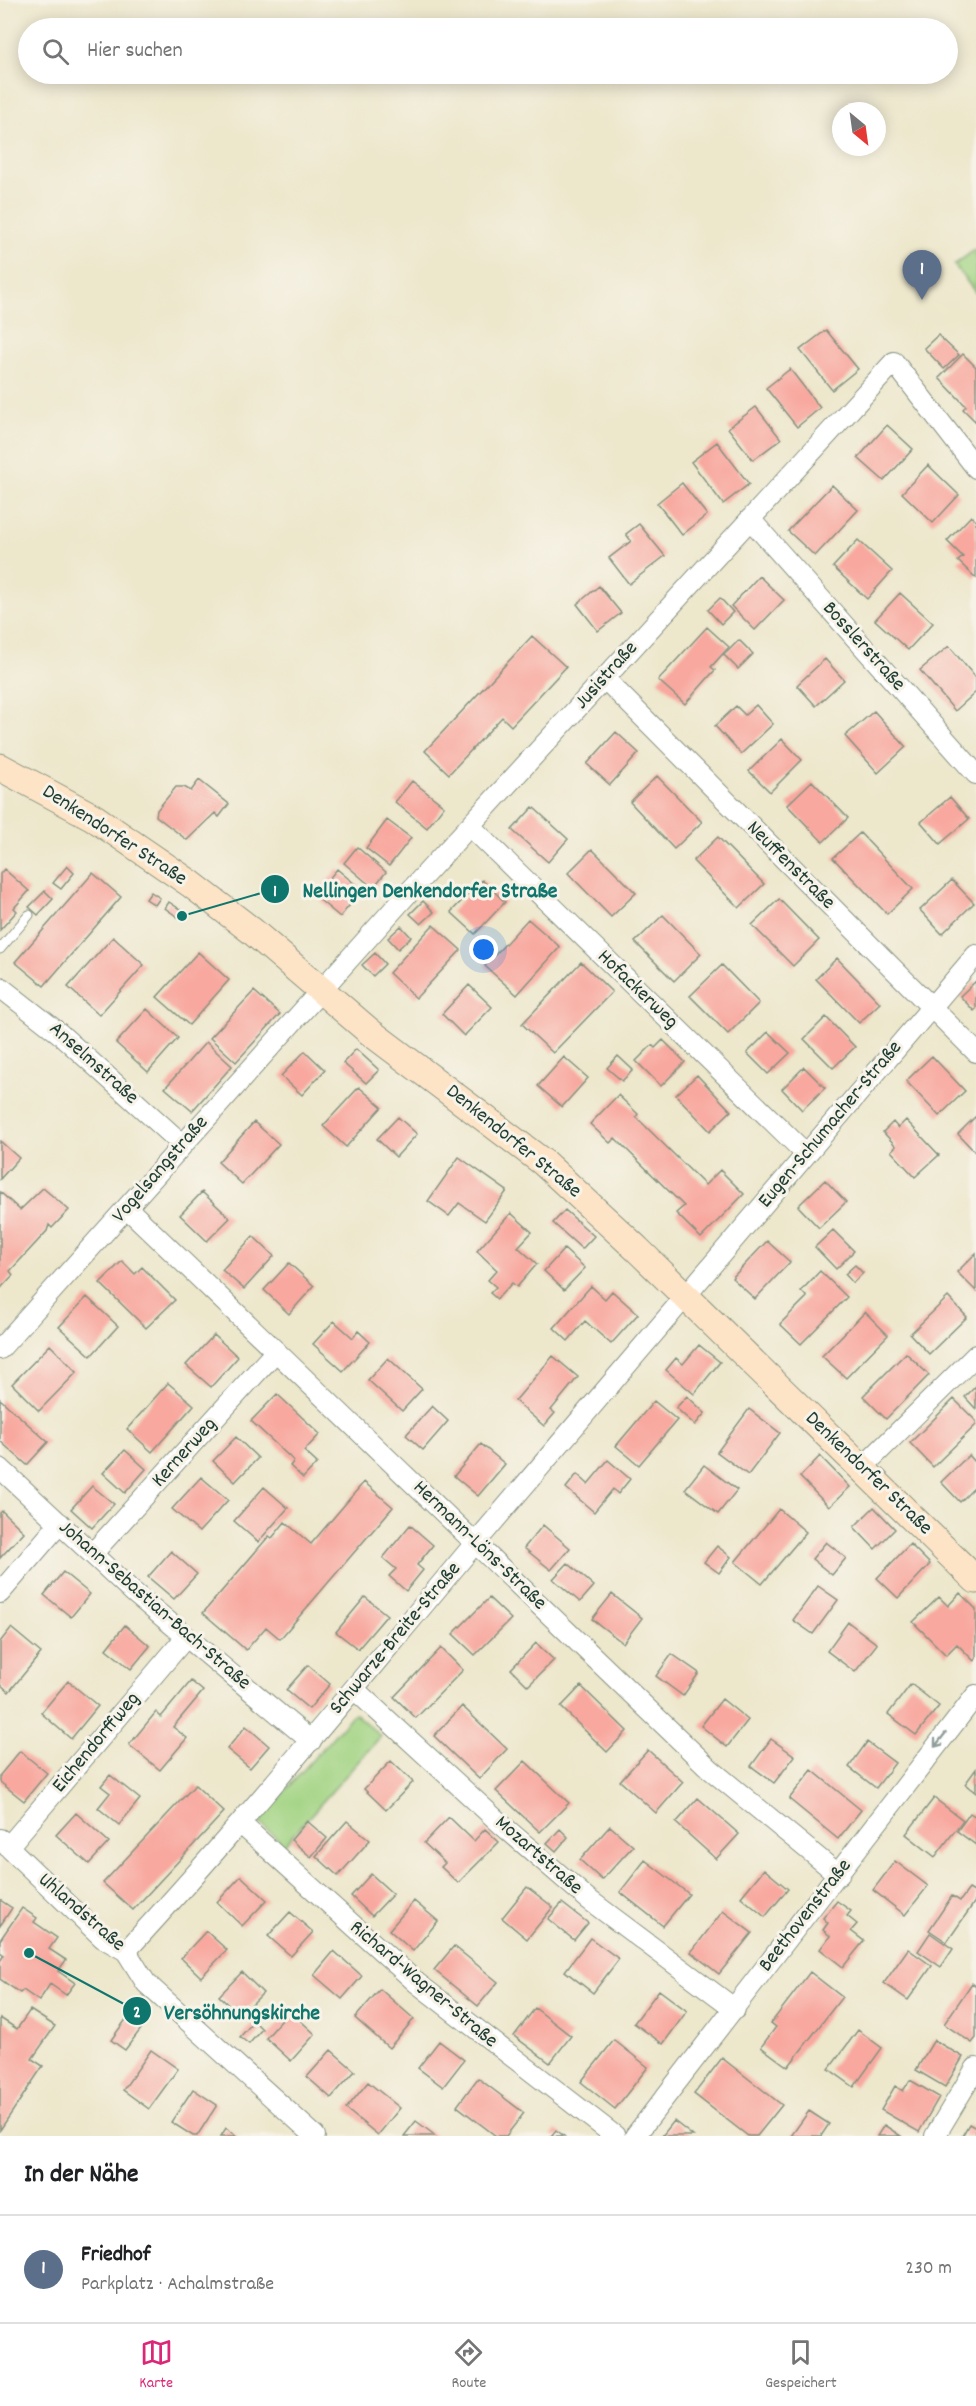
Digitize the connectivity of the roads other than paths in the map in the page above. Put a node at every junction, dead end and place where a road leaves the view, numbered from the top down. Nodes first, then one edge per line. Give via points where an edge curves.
1 (976, 468) edge
2 (750, 519) junction
3 (605, 679) junction
4 (0, 767) edge
5 (976, 774) edge
6 (470, 826) junction
7 (29, 915) dead end
8 (0, 949) edge
9 (976, 955) edge
10 (0, 987) edge
11 (321, 990) junction
12 (932, 1007) junction
13 (976, 1052) edge
14 (182, 1144) junction
15 (805, 1153) junction
16 (127, 1208) junction
17 (684, 1295) junction
18 (0, 1349) edge
19 (276, 1351) junction
20 (976, 1355) edge
21 (0, 1468) edge
22 (862, 1468) junction
23 (60, 1523) junction
24 (476, 1542) junction
25 (93, 1553) junction
26 (976, 1580) edge
27 (0, 1593) edge
28 (186, 1637) junction
29 (354, 1689) junction
30 (976, 1695) edge
31 (311, 1741) junction
32 (240, 1823) junction
33 (4, 1843) edge
34 (839, 1875) junction
35 (126, 1951) junction
36 (735, 2009) junction
37 (976, 2068) edge
38 (315, 2136) edge
39 (615, 2136) edge
40 (635, 2136) edge
41 (935, 2136) edge

1 - 2 street, Jusistraße via 894,362
2 - 3 street, Jusistraße
2 - 5 street, Bosslerstraße
3 - 6 street, Jusistraße
3 - 12 street, Neuffenstraße
4 - 11 main road, Denkendorfer Straße via 85,812 134,844 252,931
6 - 11 street, Jusistraße
6 - 15 street, Hofackerweg
7 - 8 lane
9 - 12 street, Eugen-Schumacher-Straße
10 - 14 street, Anselmstraße via 59,1033
11 - 14 street, Vogelsangstraße
11 - 17 main road, Denkendorfer Straße via 370,1032 544,1163
12 - 13 street, Neuffenstraße
12 - 15 street, Eugen-Schumacher-Straße
14 - 16 street, Vogelsangstraße
15 - 17 street, Eugen-Schumacher-Straße
16 - 18 street, Vogelsangstraße
16 - 19 street, Hermann-Löns-Straße
17 - 22 main road, Denkendorfer Straße
17 - 24 street, Schwarze-Breite-Straße
19 - 24 street, Hermann-Löns-Straße
19 - 25 street, Kernerweg
20 - 22 street
21 - 23 street, Johann-Sebastian-Bach-Straße
22 - 26 main road, Denkendorfer Straße
23 - 25 street, Johann-Sebastian-Bach-Straße
23 - 27 street
24 - 29 street, Schwarze-Breite-Straße
24 - 34 street, Hermann-Löns-Straße via 721,1779
25 - 28 street, Johann-Sebastian-Bach-Straße
28 - 31 street, Johann-Sebastian-Bach-Straße
28 - 33 street, Eichendorffweg
29 - 31 street, Schwarze-Breite-Straße
29 - 36 street, Mozartstraße via 588,1899
30 -> 34 street, Beethovenstraße
31 - 32 street, Schwarze-Breite-Straße
32 - 35 street, Schwarze-Breite-Straße
32 - 39 street, Richard-Wagner-Straße via 417,1983
33 - 35 street, Uhlandstraße via 104,1938
34 - 36 street, Beethovenstraße
35 - 38 street, Uhlandstraße via 146,1983
36 - 40 street, Beethovenstraße
37 - 41 street

